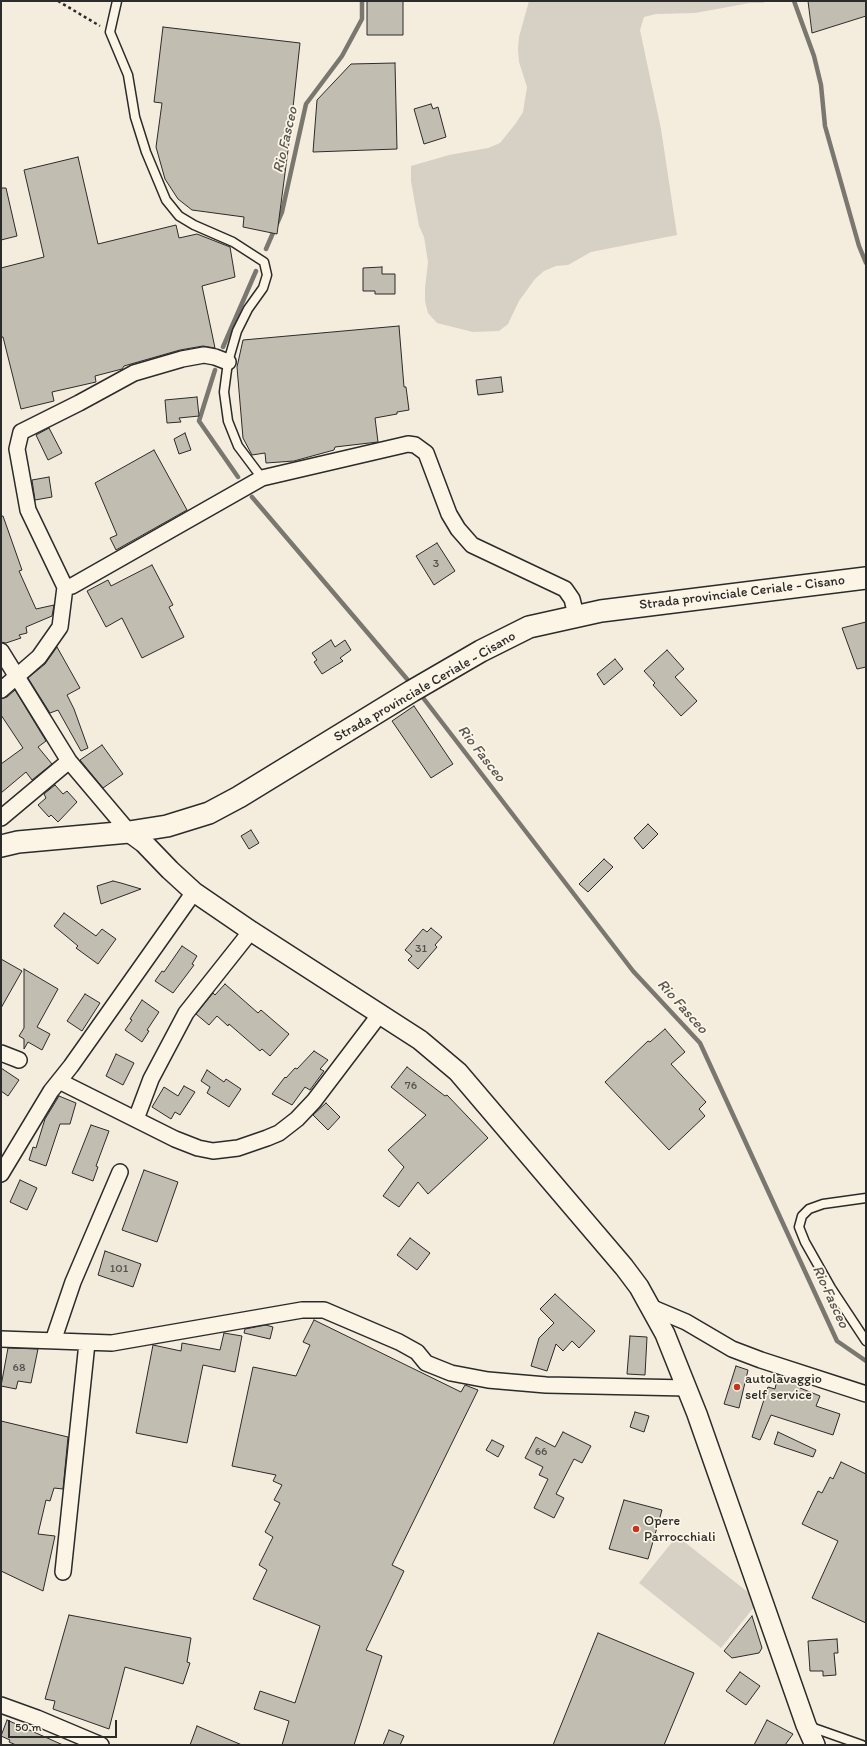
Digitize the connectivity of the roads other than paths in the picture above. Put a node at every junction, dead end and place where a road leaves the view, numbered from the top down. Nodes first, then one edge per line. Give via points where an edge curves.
1 (117, 1) edge
2 (228, 362) junction
3 (262, 478) junction
4 (866, 578) edge
5 (65, 587) junction
6 (576, 615) junction
7 (1, 651) edge
8 (17, 677) junction
9 (1, 690) edge
10 (69, 761) junction
11 (1, 818) edge
12 (129, 832) junction
13 (1, 846) edge
14 (194, 892) junction
15 (251, 931) junction
16 (380, 1014) junction
17 (1, 1053) edge
18 (20, 1060) dead end
19 (59, 1081) junction
20 (136, 1119) junction
21 (120, 1172) dead end
22 (1, 1174) edge
23 (866, 1198) edge
24 (648, 1306) junction
25 (1, 1339) edge
26 (53, 1341) junction
27 (866, 1341) edge
28 (87, 1343) junction
29 (686, 1388) junction
30 (866, 1394) edge
31 (63, 1572) dead end
32 (1, 1705) edge
33 (806, 1725) junction
34 (101, 1745) edge
35 (815, 1745) edge
36 (862, 1745) edge

1 - 2 lane via 110,32 128,75 135,117 146,152 166,200 178,216 233,242 264,262 267,275 263,288 237,331
2 - 3 lane via 224,392 228,421 238,446
2 - 5 street via 204,355 134,373 21,432 17,449 28,510
3 - 5 street via 72,586
3 - 6 street via 401,445 415,445 426,453 449,514 472,545 565,589 572,599
4 - 6 main road, Strada provinciale Ceriale - Cisano
5 - 8 street via 60,627 39,657
6 - 12 main road, Strada provinciale Ceriale - Cisano via 529,627 481,651 209,813 167,826
7 - 8 street
8 - 9 street
8 - 10 street
10 - 11 street
10 - 12 street
12 - 13 main road, Strada provinciale Ceriale - Cisano via 18,842
12 - 14 street via 144,843
14 - 15 street
14 - 19 street
15 - 16 street
15 - 20 street via 186,1013 151,1080
16 - 20 street via 314,1101 298,1119 279,1133 238,1148 213,1151 175,1140
16 - 24 street via 420,1040 458,1072 624,1267
17 - 18 street
19 - 20 street
19 - 22 street
21 - 26 street via 73,1282
23 - 27 lane via 824,1204 809,1209 802,1216 800,1227 816,1262
24 - 29 street via 665,1334
24 - 30 street via 686,1322 732,1349
25 - 26 street
26 - 28 street
28 - 29 street via 119,1342 302,1310 324,1310 399,1342 417,1352 426,1362 458,1374 488,1380 546,1385
28 - 31 street
29 - 33 street
32 - 34 street
33 - 35 street
33 - 36 lane

